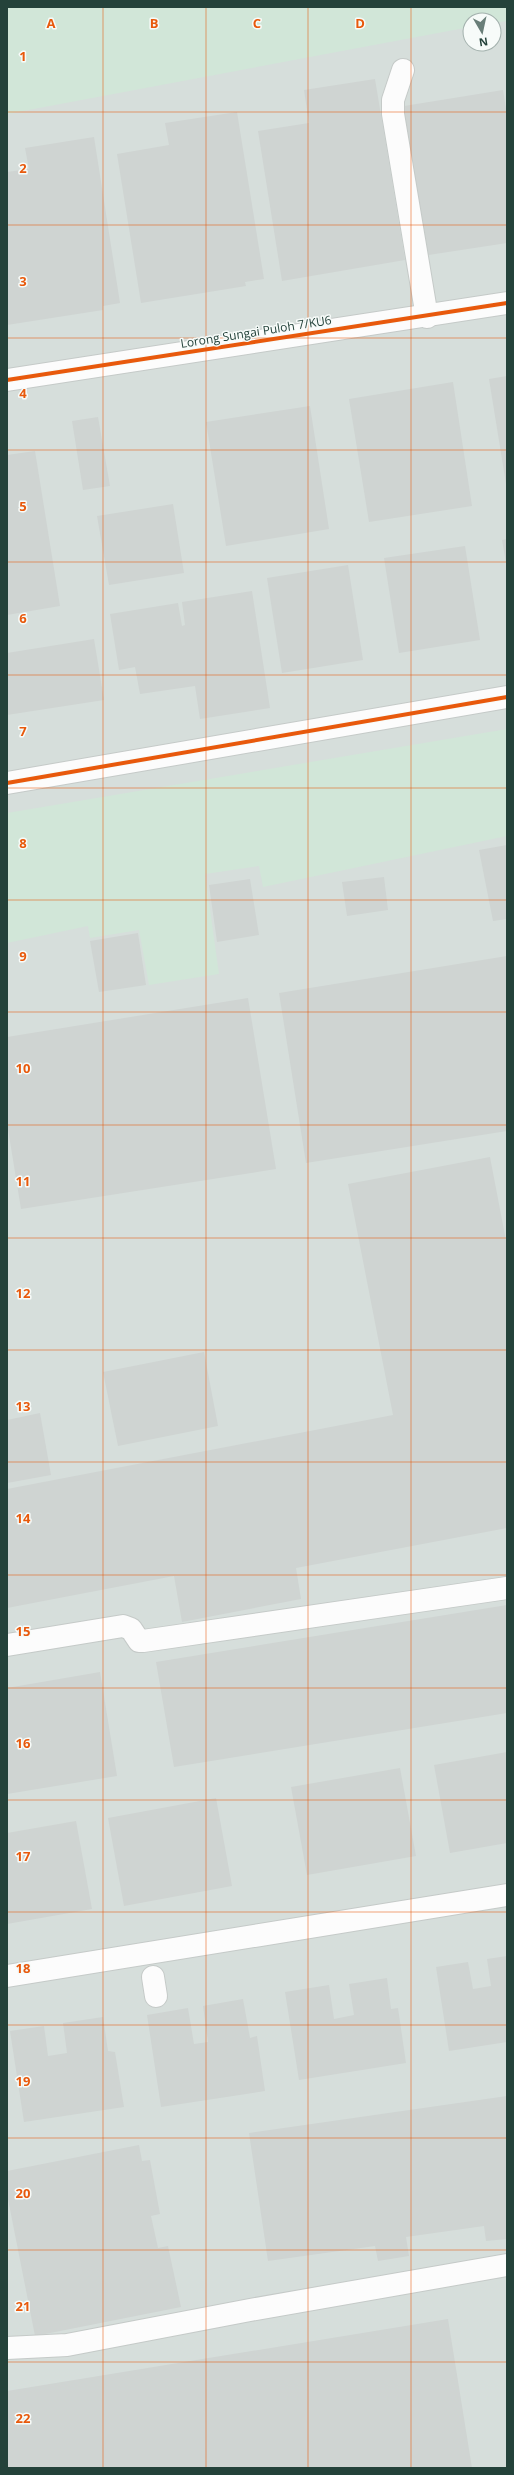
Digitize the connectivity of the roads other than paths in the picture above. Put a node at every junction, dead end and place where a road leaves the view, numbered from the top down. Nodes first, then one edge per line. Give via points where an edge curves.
1 (403, 70) dead end
2 (507, 303) edge
3 (427, 317) junction
4 (7, 380) edge
5 (507, 697) edge
6 (7, 783) edge
7 (507, 1588) edge
8 (7, 1645) edge
9 (507, 1895) edge
10 (7, 1976) edge
11 (507, 2265) edge
12 (7, 2348) edge

1 - 3 street via 393,100 393,114
2 - 3 street, Lorong Sungai Puloh 7/KU6
3 - 4 street, Lorong Sungai Puloh 7/KU6
5 - 6 street
7 - 8 street via 143,1641 139,1641 131,1629 123,1626
9 - 10 street
11 - 12 street via 67,2345

